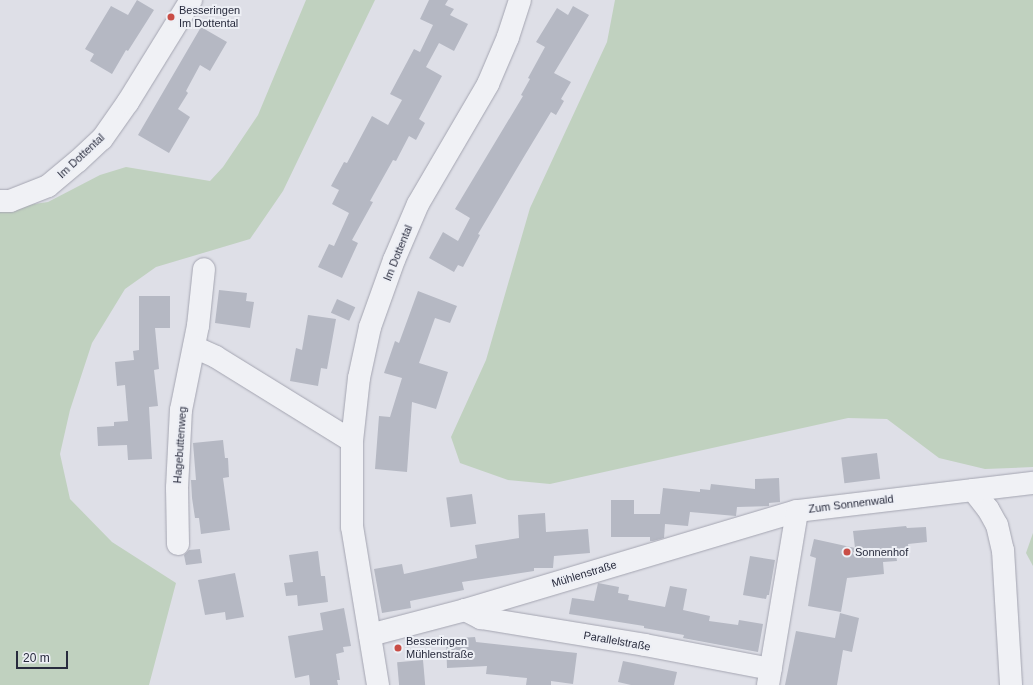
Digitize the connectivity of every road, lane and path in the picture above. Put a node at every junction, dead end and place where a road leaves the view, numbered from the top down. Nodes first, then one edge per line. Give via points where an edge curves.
1 (191, 0) edge
2 (520, 0) edge
3 (0, 201) edge
4 (204, 269) dead end
5 (194, 347) junction
6 (352, 441) junction
7 (1033, 483) edge
8 (973, 490) junction
9 (797, 511) junction
10 (178, 544) dead end
11 (464, 610) junction
12 (370, 636) junction
13 (770, 677) edge
14 (378, 685) edge
15 (1011, 685) edge

1 - 3 street, Im Dottental via 102,139 48,186 10,201
2 - 6 street, Im Dottental via 488,84 418,204 394,260 370,327 359,378
4 - 5 street, Hagebuttenweg
5 - 6 street via 216,357
5 - 10 street, Hagebuttenweg via 179,440
6 - 12 street, Im Dottental via 352,527
7 - 8 street, Zum Sonnenwald
8 - 9 street, Zum Sonnenwald
8 - 15 street via 998,525 1003,550
9 - 11 street, Mühlenstraße
9 - 13 street, Zum Sonnenwald
11 - 12 street, Mühlenstraße
11 - 13 street, Parallelstraße via 481,618 645,646
12 - 14 street

